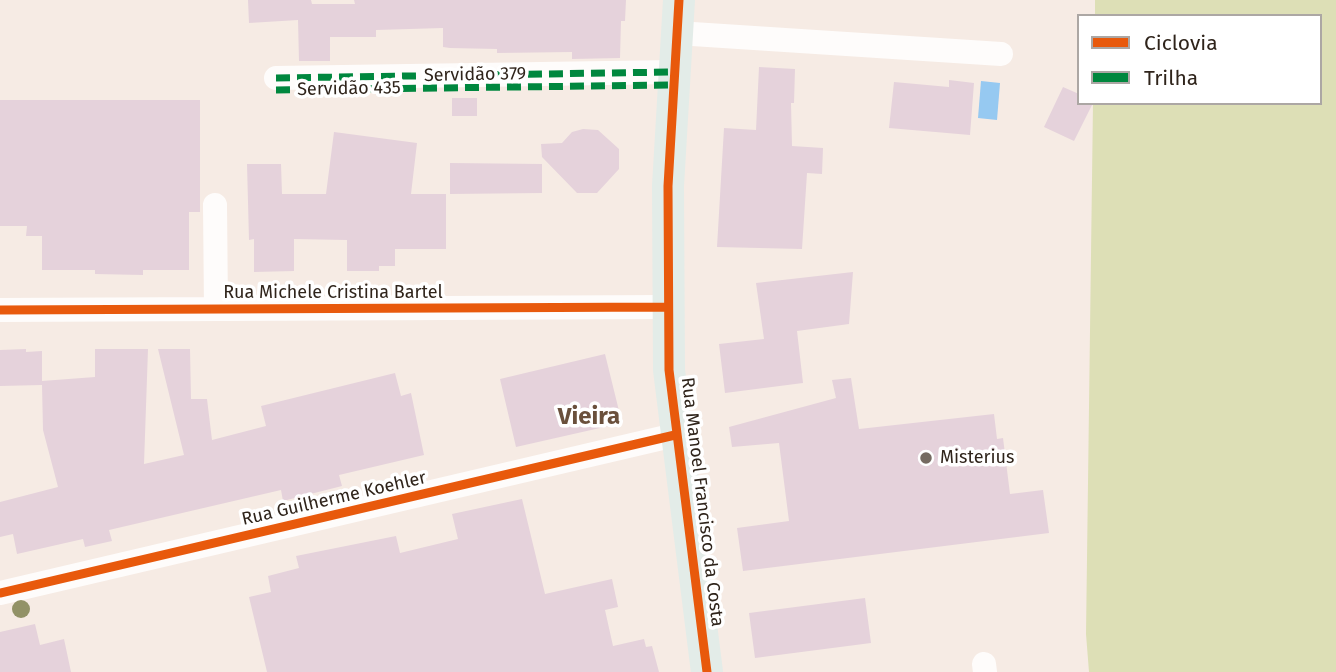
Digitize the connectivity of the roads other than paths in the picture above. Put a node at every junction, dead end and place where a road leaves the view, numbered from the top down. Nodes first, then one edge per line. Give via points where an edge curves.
1 (679, 0) edge
2 (677, 33) junction
3 (1001, 54) dead end
4 (674, 79) junction
5 (276, 84) dead end
6 (215, 205) dead end
7 (667, 307) junction
8 (216, 309) junction
9 (0, 310) edge
10 (675, 435) junction
11 (0, 593) edge
12 (707, 672) edge

1 - 2 main road, Rua Manoel Francisco da Costa
2 - 3 street
2 - 4 main road, Rua Manoel Francisco da Costa
4 - 5 street, Servidão 379
4 - 7 main road, Rua Manoel Francisco da Costa
6 - 8 street
7 - 8 street, Rua Michele Cristina Bartel
7 - 10 main road, Rua Manoel Francisco da Costa
8 - 9 street, Rua Michele Cristina Bartel
10 - 11 street, Rua Guilherme Koehler
10 - 12 main road, Rua Manoel Francisco da Costa

